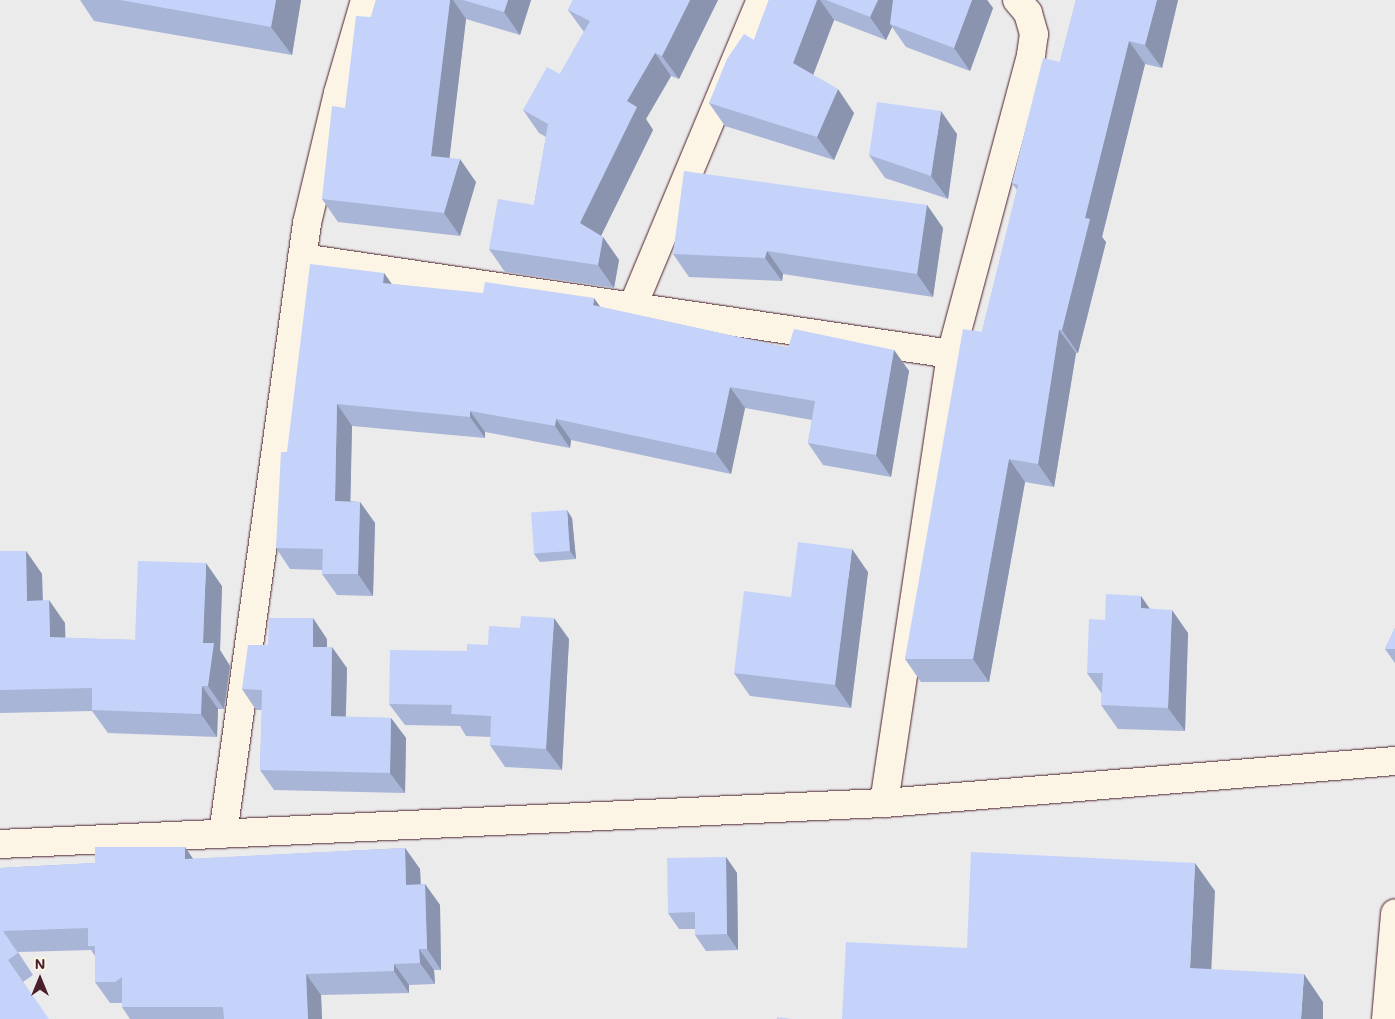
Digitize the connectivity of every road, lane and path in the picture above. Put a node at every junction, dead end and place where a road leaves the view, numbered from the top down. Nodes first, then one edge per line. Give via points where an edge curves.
1 (365, 0) edge
2 (760, 0) edge
3 (1017, 0) edge
4 (302, 258) junction
5 (632, 308) junction
6 (951, 354) junction
7 (1395, 760) edge
8 (884, 803) junction
9 (223, 834) junction
10 (0, 844) edge
11 (1395, 913) edge
12 (1386, 1019) edge

1 - 4 street via 338,93 307,223
2 - 5 street
3 - 6 street via 1028,13 1034,34 1031,55
4 - 5 street
4 - 9 street
5 - 6 street
6 - 8 street
7 - 8 street
8 - 9 street
9 - 10 street
11 - 12 street

